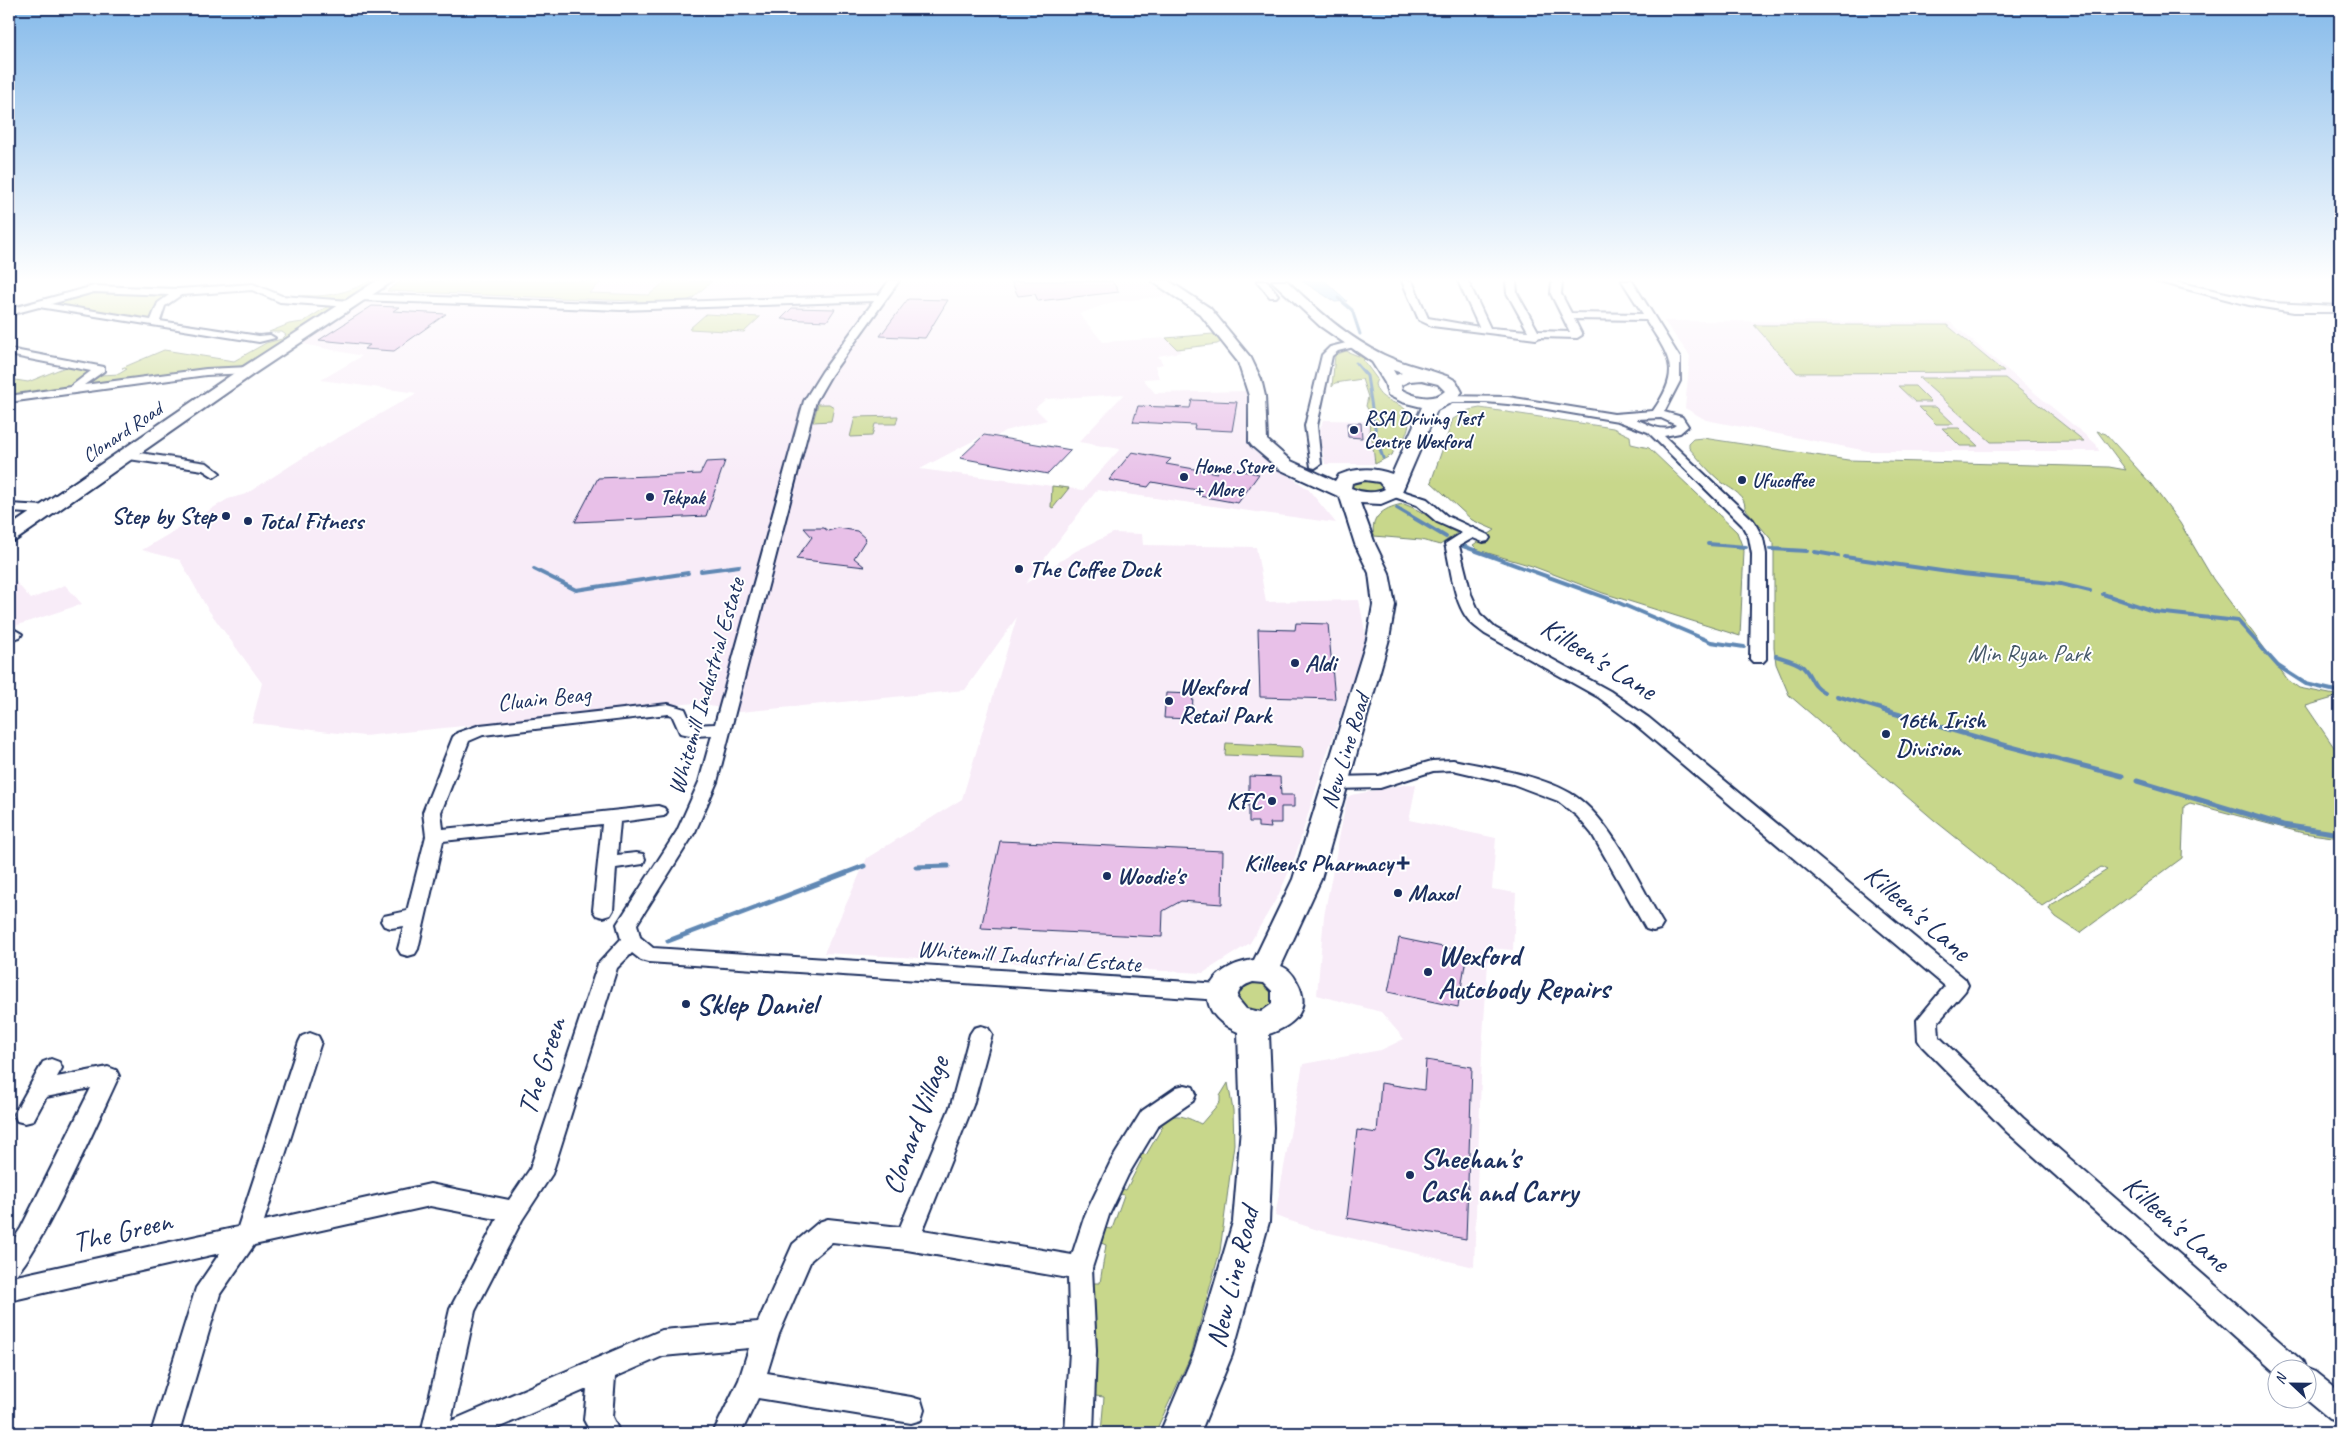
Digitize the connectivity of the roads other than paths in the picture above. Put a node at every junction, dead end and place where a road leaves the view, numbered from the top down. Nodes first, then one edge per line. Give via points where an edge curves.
1 (282, 348) edge
2 (845, 348) edge
3 (1234, 348) edge
4 (1337, 348) edge
5 (1361, 348) edge
6 (1669, 348) edge
7 (9, 352) edge
8 (1378, 358) junction
9 (249, 370) junction
10 (1425, 376) junction
11 (1396, 389) junction
12 (69, 390) junction
13 (1445, 394) junction
14 (1669, 397) junction
15 (9, 399) edge
16 (1657, 414) junction
17 (1672, 417) junction
18 (1423, 422) junction
19 (1646, 424) junction
20 (1670, 438) junction
21 (126, 455) junction
22 (1409, 457) junction
23 (1311, 470) junction
24 (214, 474) dead end
25 (1352, 484) junction
26 (1389, 493) junction
27 (9, 508) edge
28 (45, 510) junction
29 (1358, 524) junction
30 (1478, 535) joint
31 (9, 536) edge
32 (1758, 659) dead end
33 (722, 729) junction
34 (1335, 783) junction
35 (658, 812) dead end
36 (612, 817) junction
37 (435, 836) junction
38 (636, 859) dead end
39 (608, 863) junction
40 (604, 910) dead end
41 (416, 916) junction
42 (390, 921) dead end
43 (1653, 924) dead end
44 (631, 941) junction
45 (408, 949) dead end
46 (1263, 972) junction
47 (1221, 992) junction
48 (1253, 1024) junction
49 (981, 1034) dead end
50 (310, 1042) dead end
51 (51, 1068) dead end
52 (40, 1089) junction
53 (1184, 1094) dead end
54 (25, 1114) dead end
55 (514, 1212) junction
56 (248, 1234) junction
57 (907, 1239) junction
58 (9, 1266) edge
59 (1080, 1268) junction
60 (9, 1289) edge
61 (766, 1334) junction
62 (2282, 1360) edge
63 (602, 1369) junction
64 (751, 1384) junction
65 (2316, 1389) edge
66 (2340, 1409) edge
67 (911, 1410) dead end
68 (165, 1433) edge
69 (435, 1433) edge
70 (456, 1433) edge
71 (606, 1433) edge
72 (727, 1433) edge
73 (1079, 1433) edge
74 (1180, 1433) edge

1 - 9 main road, Clonard Road
2 - 33 street, Whitemill Industrial Estate via 810,401
3 - 23 main road via 1253,379 1257,396 1258,442 1285,465
4 - 23 street via 1327,355 1311,426
5 - 8 main road
6 - 14 street via 1677,369
7 - 12 street via 100,369
8 - 10 main road
8 - 11 main road
9 - 12 street via 206,372
9 - 21 main road, Clonard Road
10 - 11 main road via 1406,377
10 - 13 main road
11 - 13 main road via 1418,401
11 - 18 main road
12 - 15 street
13 - 18 main road via 1430,408
13 - 19 street
14 - 16 street
14 - 17 street
16 - 17 street
16 - 19 street
17 - 20 street via 1682,426
18 - 22 main road
19 - 20 street
20 - 32 street via 1748,523 1756,538 1759,554
21 - 24 street via 207,466
21 - 28 main road, Clonard Road
22 - 25 main road
22 - 26 main road
23 - 25 main road
25 - 26 main road via 1364,499
25 - 26 main road via 1388,480
25 - 29 main road, New Line Road
26 - 29 main road via 1367,508
26 - 30 street, Killeen's Lane via 1422,502 1442,519
27 - 28 street
28 - 31 main road, Clonard Road
29 - 34 main road, New Line Road via 1379,573 1384,604 1378,639
30 - 62 street, Killeen's Lane via 1452,544 1473,616 1490,631 1604,694 1643,722 1958,985 1928,1020 1929,1040 2015,1125
33 - 37 street, Cluain Beag via 686,729 680,712 668,709 471,732 463,736 456,746 441,785 432,812
33 - 44 street, Whitemill Industrial Estate via 708,782 686,832 628,924
34 - 43 street via 1380,782 1432,766 1453,765 1517,779 1564,797 1584,812 1599,830
34 - 46 main road, New Line Road via 1308,879
35 - 36 street
36 - 37 street
36 - 39 street
37 - 41 street, Cluain Beag
38 - 39 street
39 - 40 street
41 - 42 street
41 - 45 street, Cluain Beag
44 - 47 street, Whitemill Industrial Estate via 648,955
44 - 55 street, The Green via 608,964 540,1174
46 - 47 main road via 1241,973 1231,978
46 - 48 main road via 1282,981 1288,989 1289,1003 1283,1015
47 - 48 main road via 1226,1010
48 - 74 main road, New Line Road via 1257,1128 1251,1222 1213,1355
49 - 57 street, Clonard Village via 962,1106
50 - 56 street
51 - 52 street
52 - 54 street
52 - 58 street, The Green via 108,1076 30,1236
53 - 59 street via 1150,1118 1119,1168 1097,1215
55 - 56 street, The Green via 430,1195
55 - 69 street, The Green via 463,1309
56 - 60 street, The Green
56 - 68 street via 209,1288
57 - 59 street
57 - 61 street via 828,1230 802,1252
59 - 73 street via 1083,1351
61 - 63 street via 662,1343
61 - 64 street
63 - 70 street
63 - 71 street via 598,1420
64 - 67 street
64 - 72 street
65 - 66 street

